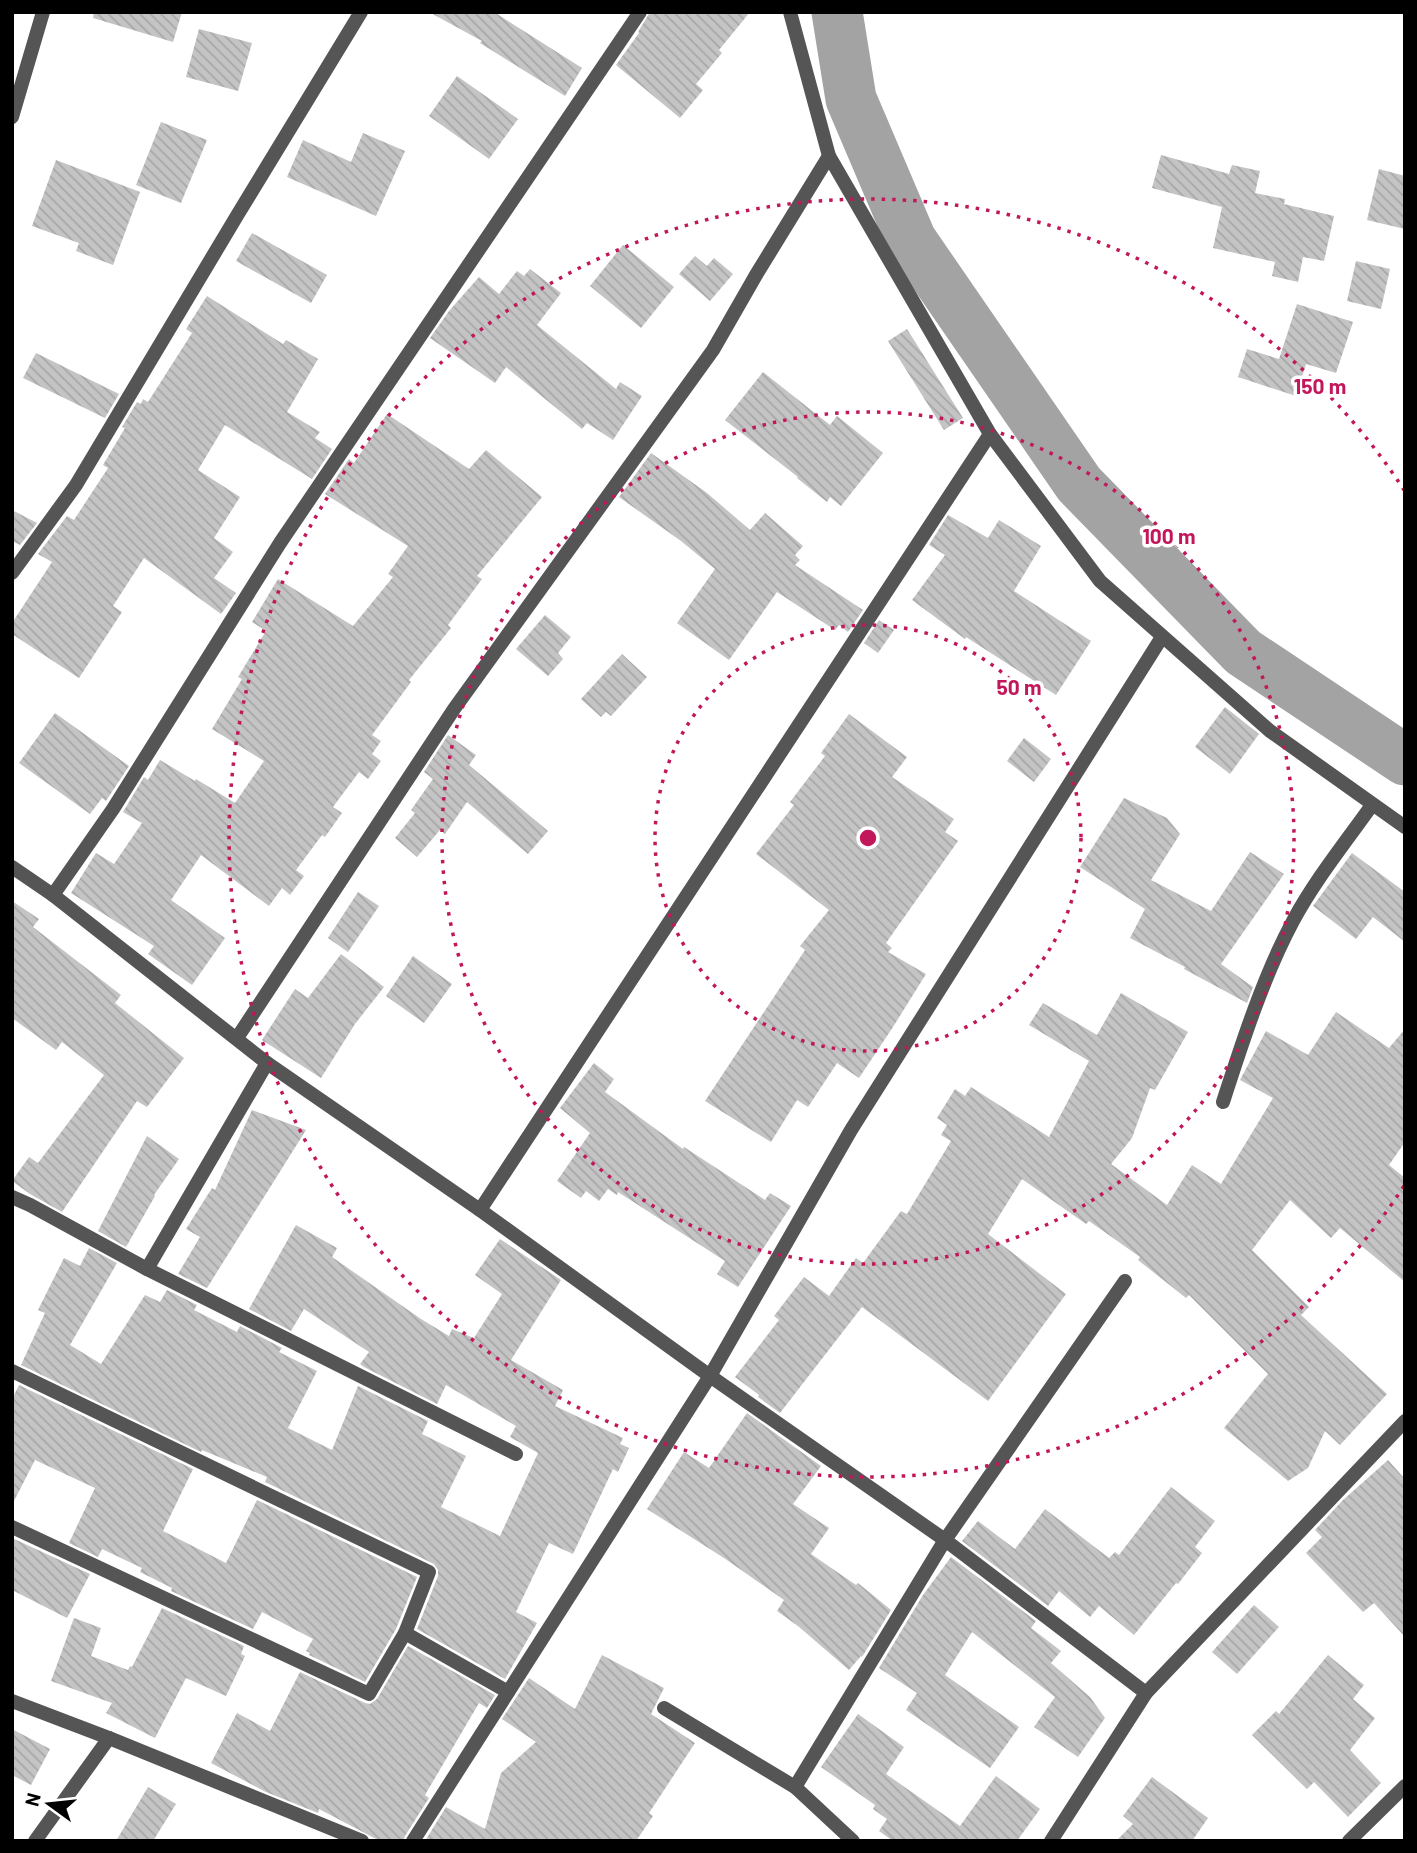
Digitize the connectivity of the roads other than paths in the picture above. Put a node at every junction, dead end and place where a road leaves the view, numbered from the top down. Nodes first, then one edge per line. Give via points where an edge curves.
1 (43, 12) edge
2 (361, 12) edge
3 (640, 12) edge
4 (790, 12) edge
5 (12, 117) edge
6 (829, 156) junction
7 (990, 434) junction
8 (12, 573) edge
9 (1162, 637) junction
10 (1372, 805) junction
11 (1405, 827) edge
12 (12, 867) edge
13 (53, 895) junction
14 (237, 1038) junction
15 (267, 1063) junction
16 (1223, 1102) dead end
17 (12, 1197) edge
18 (480, 1210) junction
19 (146, 1269) junction
20 (1125, 1281) dead end
21 (12, 1371) edge
22 (710, 1376) junction
23 (1405, 1421) edge
24 (516, 1454) dead end
25 (12, 1527) edge
26 (945, 1540) junction
27 (405, 1633) junction
28 (508, 1692) junction
29 (1146, 1693) junction
30 (12, 1701) edge
31 (664, 1708) dead end
32 (108, 1738) junction
33 (1405, 1786) edge
34 (795, 1787) junction
35 (35, 1841) edge
36 (362, 1841) edge
37 (413, 1841) edge
38 (853, 1841) edge
39 (1051, 1841) edge
40 (1349, 1841) edge

1 - 5 street
2 - 8 street via 76,485
3 - 13 street via 281,543 113,809
4 - 6 street
6 - 7 street
6 - 14 street via 713,350 454,709
7 - 9 street via 1100,581
7 - 18 street
9 - 10 street via 1270,731
9 - 22 street via 851,1130
10 - 11 street
10 - 16 street via 1292,923 1257,1004
12 - 13 street
13 - 14 street
14 - 15 street
15 - 18 street
15 - 19 street
17 - 19 street
18 - 22 street
19 - 24 street
20 - 26 street
21 - 27 street via 429,1572
22 - 26 street
22 - 28 street
23 - 29 street
25 - 27 street via 369,1694
26 - 29 street
26 - 34 street
27 - 28 street
28 - 37 street
29 - 39 street
30 - 32 street
31 - 34 street
32 - 35 street
32 - 36 street
33 - 40 street
34 - 38 street

